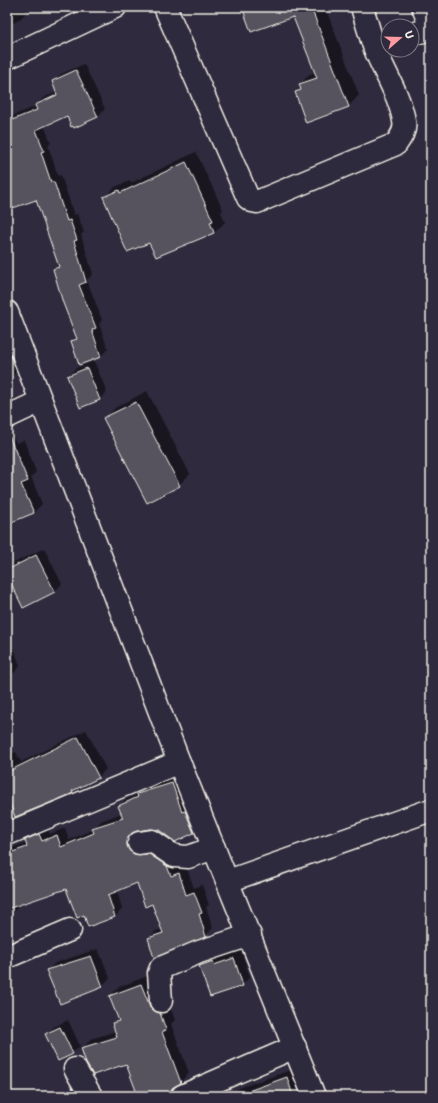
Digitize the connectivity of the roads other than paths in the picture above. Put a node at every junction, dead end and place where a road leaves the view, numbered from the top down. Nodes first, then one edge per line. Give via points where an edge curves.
1 (115, 7) edge
2 (165, 7) edge
3 (362, 7) edge
4 (423, 7) edge
5 (431, 28) edge
6 (420, 31) edge
7 (380, 43) edge
8 (7, 58) edge
9 (385, 58) edge
10 (7, 312) edge
11 (41, 401) junction
12 (7, 417) edge
13 (179, 762) junction
14 (431, 810) edge
15 (8, 830) edge
16 (139, 843) dead end
17 (214, 848) junction
18 (228, 881) junction
19 (70, 930) dead end
20 (250, 935) junction
21 (7, 957) edge
22 (161, 1001) dead end
23 (295, 1047) junction
24 (75, 1069) dead end
25 (91, 1096) edge
26 (182, 1096) edge
27 (314, 1096) edge

1 - 8 street
2 - 9 street via 248,198 252,201 257,202 396,144 404,129 404,121
3 - 7 street
4 - 5 street
5 - 6 street
10 - 11 street
11 - 12 street
11 - 13 street
13 - 15 street
13 - 17 street
14 - 18 street
16 - 17 street via 152,841 174,856 188,857
17 - 18 street
18 - 20 street
19 - 21 street
20 - 22 street via 198,952 161,968
20 - 23 street
23 - 26 street
23 - 27 street
24 - 25 street

